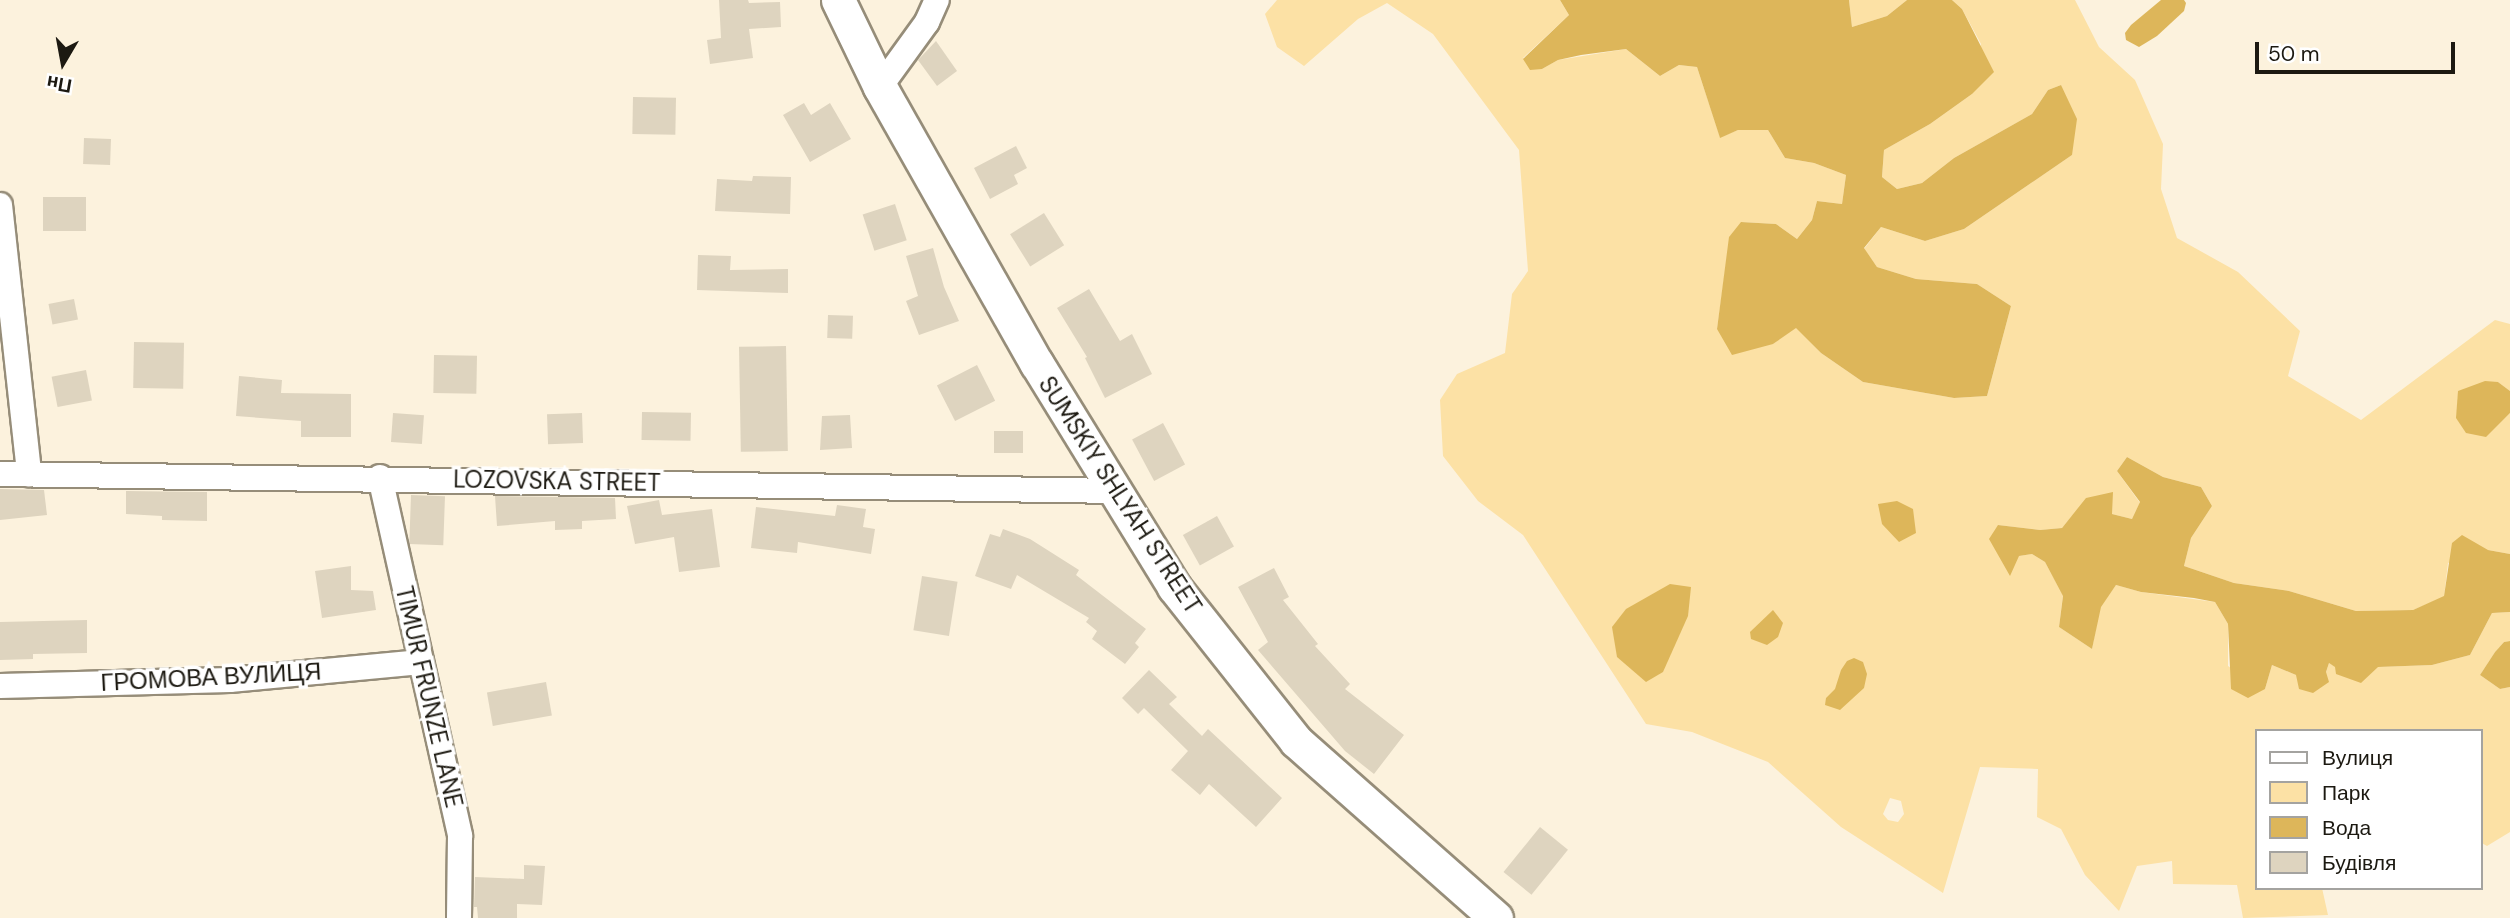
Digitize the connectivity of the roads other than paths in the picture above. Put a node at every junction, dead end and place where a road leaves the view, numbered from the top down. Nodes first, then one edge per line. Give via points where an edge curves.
1 (838, 0) edge
2 (937, 0) edge
3 (880, 87) junction
4 (0, 205) edge
5 (0, 474) edge
6 (29, 474) junction
7 (380, 477) junction
8 (1115, 491) junction
9 (421, 662) junction
10 (0, 687) edge
11 (459, 918) edge
12 (1496, 918) edge

1 - 3 main road, SUMSKIY SHLYAH STREET
2 - 3 street via 927,22
3 - 8 main road, SUMSKIY SHLYAH STREET via 1037,364
4 - 6 street
5 - 6 street, LOZOVSKA STREET
6 - 7 street, LOZOVSKA STREET
7 - 8 street, LOZOVSKA STREET
7 - 9 street, TIMUR FRUNZE LANE
8 - 12 main road, SUMSKIY SHLYAH STREET via 1174,587 1296,741
9 - 10 street, ГРОМОВА ВУЛИЦЯ via 230,680
9 - 11 street, TIMUR FRUNZE LANE via 460,836

